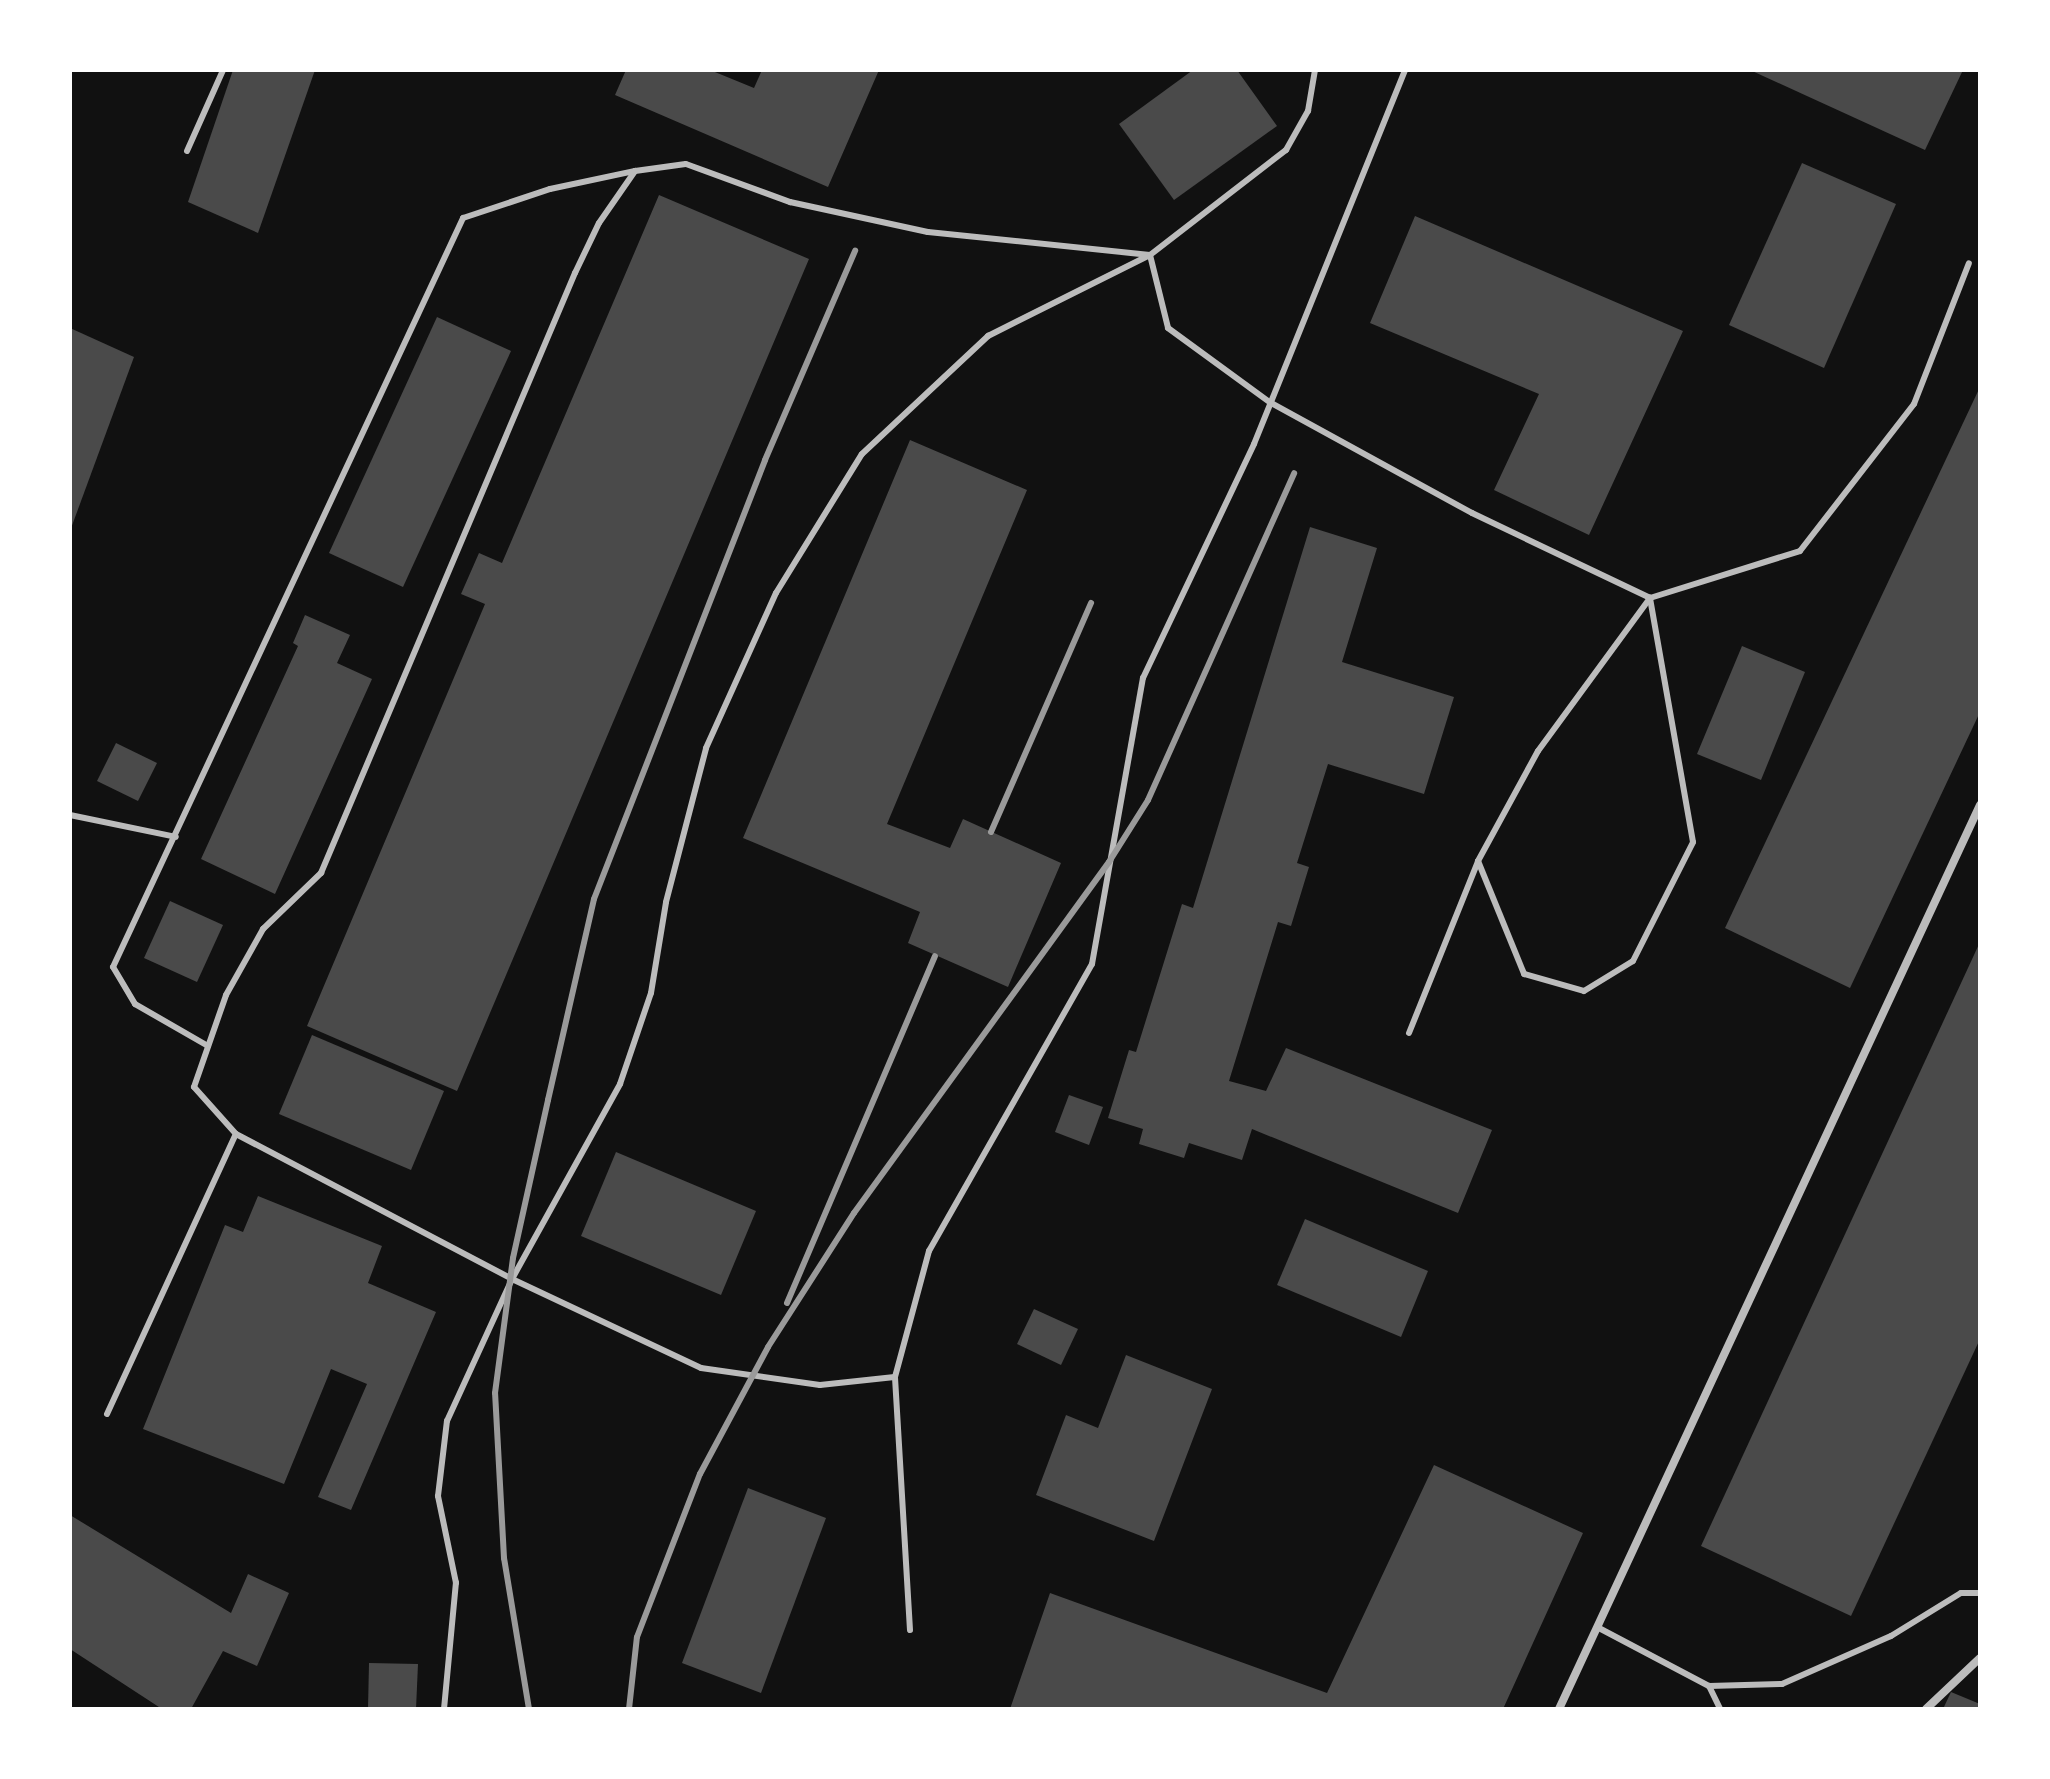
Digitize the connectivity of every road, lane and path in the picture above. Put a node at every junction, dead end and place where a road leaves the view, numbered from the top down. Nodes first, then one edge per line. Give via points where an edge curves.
1 (223, 70) edge
2 (1315, 70) edge
3 (1405, 70) edge
4 (187, 151) dead end
5 (635, 171) junction
6 (1150, 255) junction
7 (1969, 263) dead end
8 (1271, 403) junction
9 (1650, 598) junction
10 (1980, 805) edge
11 (70, 815) edge
12 (176, 837) junction
13 (1478, 861) junction
14 (1409, 1033) dead end
15 (208, 1046) junction
16 (236, 1134) junction
17 (512, 1279) junction
18 (895, 1377) junction
19 (107, 1414) dead end
20 (1980, 1593) edge
21 (1597, 1627) junction
22 (910, 1630) dead end
23 (1980, 1658) edge
24 (1709, 1686) junction
25 (444, 1709) edge
26 (1559, 1709) edge
27 (1720, 1709) edge
28 (1926, 1709) edge

1 - 4 lane
2 - 6 lane via 1308,111 1286,150
3 - 8 lane
5 - 6 lane via 686,164 790,202 928,232
5 - 12 lane via 550,189 463,218
5 - 15 lane via 599,223 575,273 321,873 263,929 226,995
6 - 8 lane via 1168,328
6 - 17 lane via 988,336 854,466 776,593 706,748 666,902 651,993 620,1084
7 - 9 lane via 1914,404 1800,551
8 - 9 lane via 1472,513
8 - 18 lane via 1143,678 1092,964 929,1251
9 - 13 lane via 1538,751
9 - 13 lane via 1693,842 1633,961 1584,991 1524,974
10 - 21 street
11 - 12 lane
12 - 15 lane via 113,967 135,1004
13 - 14 lane
15 - 16 lane via 194,1087
16 - 17 lane
16 - 19 lane
17 - 18 lane via 701,1368 820,1385
17 - 25 lane via 447,1421 438,1496 456,1583
18 - 22 lane
20 - 24 lane via 1961,1593 1891,1636 1782,1684
21 - 24 lane
21 - 26 street
23 - 28 street
24 - 27 lane

